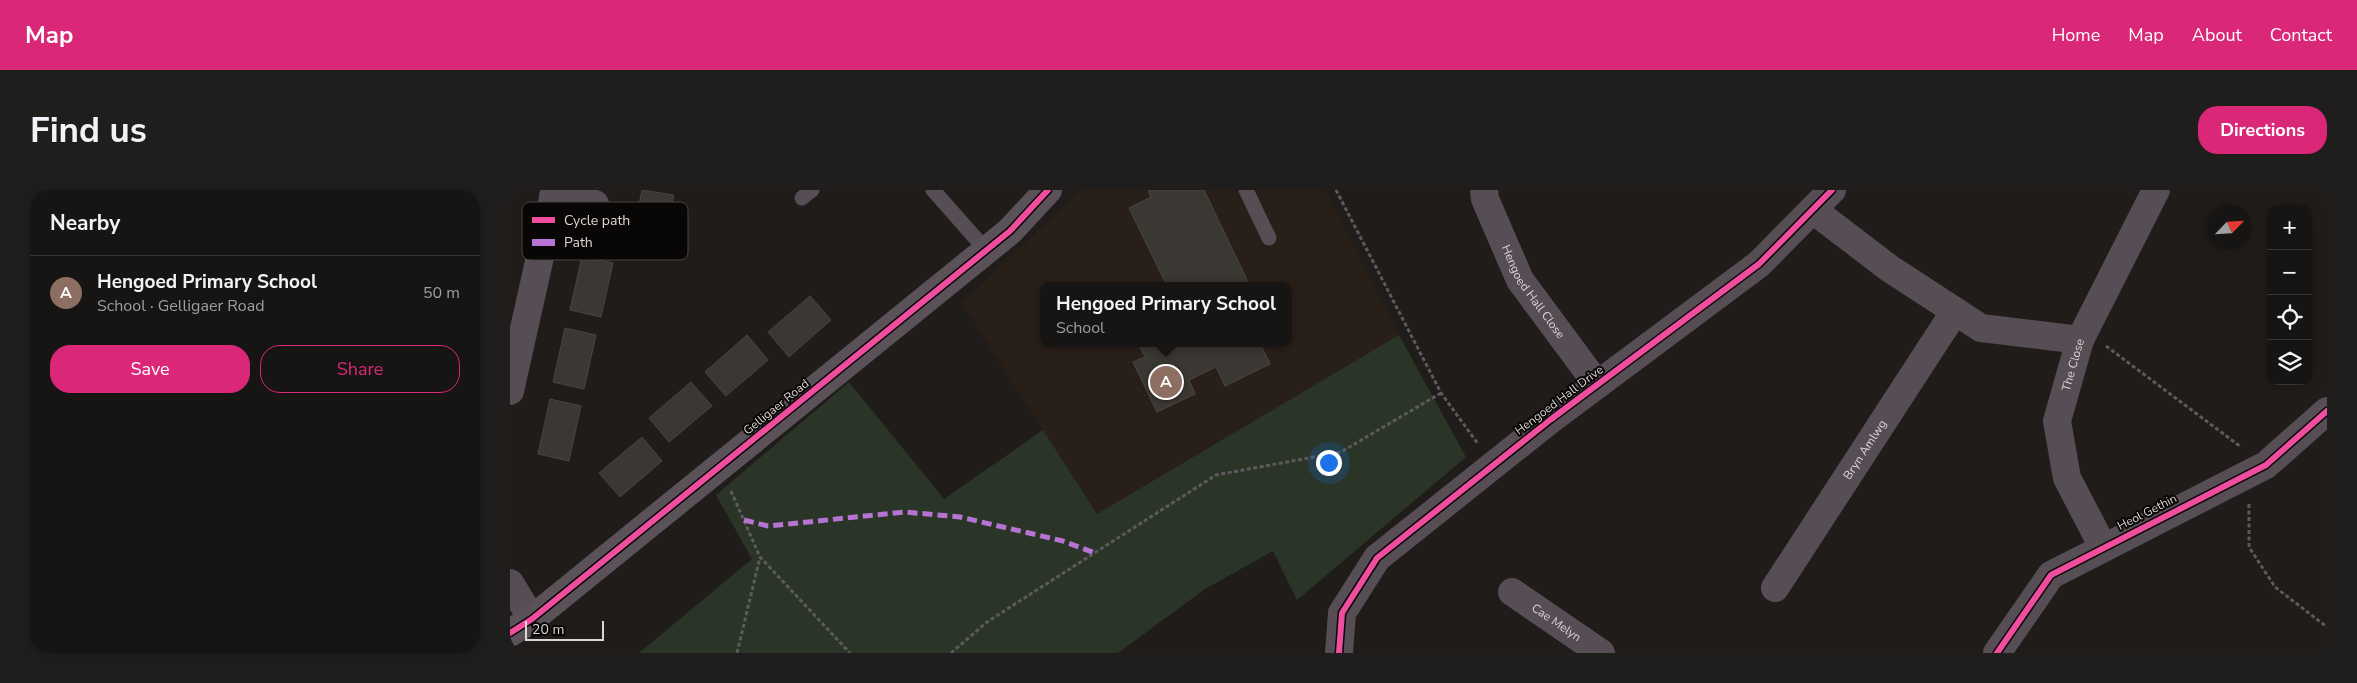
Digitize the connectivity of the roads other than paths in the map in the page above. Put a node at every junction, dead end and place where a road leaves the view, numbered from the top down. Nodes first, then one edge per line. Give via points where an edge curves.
1 (933, 190) edge
2 (1048, 190) edge
3 (1246, 190) edge
4 (1484, 190) edge
5 (1832, 190) edge
6 (2156, 190) edge
7 (554, 193) edge
8 (587, 202) edge
9 (1813, 210) junction
10 (1269, 238) dead end
11 (986, 250) junction
12 (539, 260) edge
13 (1955, 311) junction
14 (2081, 336) junction
15 (1597, 384) junction
16 (510, 391) edge
17 (2327, 411) edge
18 (2103, 547) junction
19 (510, 583) edge
20 (1775, 588) dead end
21 (1512, 592) dead end
22 (521, 626) edge
23 (1339, 653) edge
24 (1601, 653) edge
25 (1997, 653) edge

1 - 11 lane
2 - 11 street, Gelligaer Road via 1010,231
3 - 10 lane
4 - 15 street, Hengoed Hall Close via 1520,280
5 - 9 street, Hengoed Hall Drive
6 - 14 street, The Close
7 - 8 street
9 - 13 street via 1889,268
9 - 15 street, Hengoed Hall Drive via 1759,264
11 - 22 street, Gelligaer Road
12 - 16 street
13 - 14 street via 1981,328
13 - 20 street, Bryn Amlwg
14 - 18 street, The Close via 2057,421 2067,478
15 - 23 street, Hengoed Hall Drive via 1377,558 1342,613
17 - 18 street, Heol Gethin via 2259,468
18 - 25 street, Heol Gethin via 2051,575
19 - 22 street
21 - 24 street, Cae Melyn

